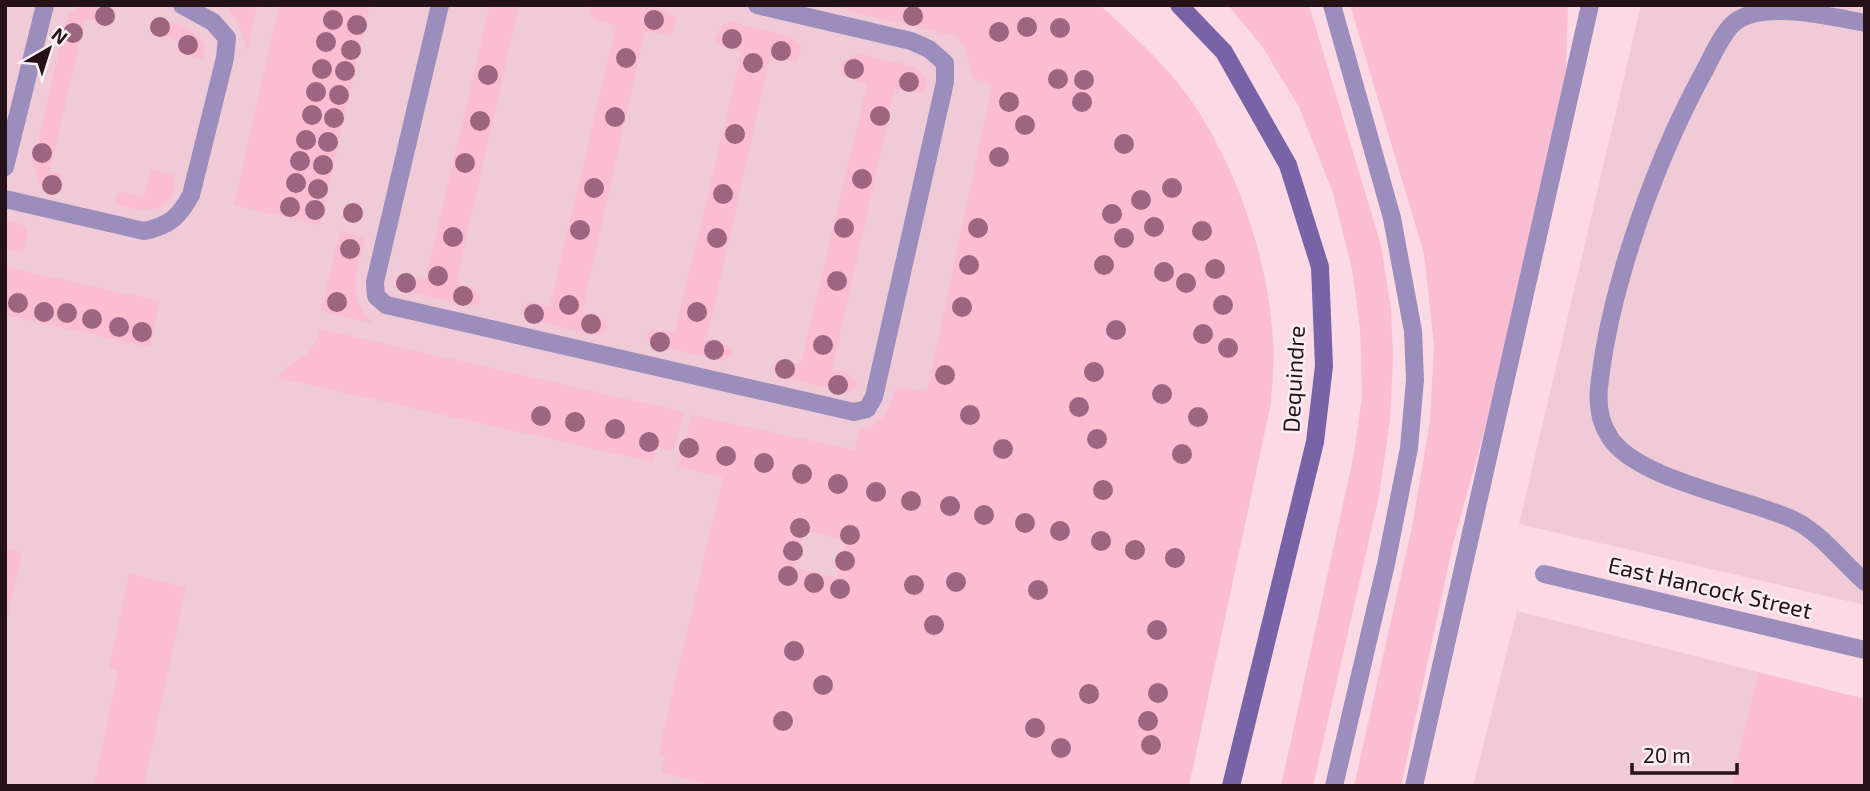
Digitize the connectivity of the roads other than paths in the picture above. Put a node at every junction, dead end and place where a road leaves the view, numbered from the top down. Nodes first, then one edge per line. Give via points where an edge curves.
1 (45, 5) edge
2 (182, 5) edge
3 (440, 5) edge
4 (757, 5) edge
5 (1179, 5) edge
6 (1332, 5) edge
7 (1590, 5) edge
8 (1865, 23) edge
9 (5, 167) edge
10 (5, 199) edge
11 (1544, 574) dead end
12 (1865, 582) edge
13 (1865, 650) edge
14 (1231, 786) edge
15 (1334, 786) edge
16 (1414, 786) edge

1 - 9 street
2 - 10 street via 213,22 227,38 191,195 180,215 164,227 144,231
3 - 4 street via 375,282 376,296 386,305 853,412 867,409 874,397 898,292 945,82 945,63 911,41
5 - 14 main road, Dequindre via 1224,52 1288,164 1320,267 1324,366 1315,442
6 - 15 street via 1392,218 1413,331 1415,380 1409,448
7 - 16 street
8 - 12 street via 1782,10 1736,21 1720,41 1648,194 1611,320 1599,382 1599,415 1609,438 1641,463 1689,485 1795,520
11 - 13 street, East Hancock Street

